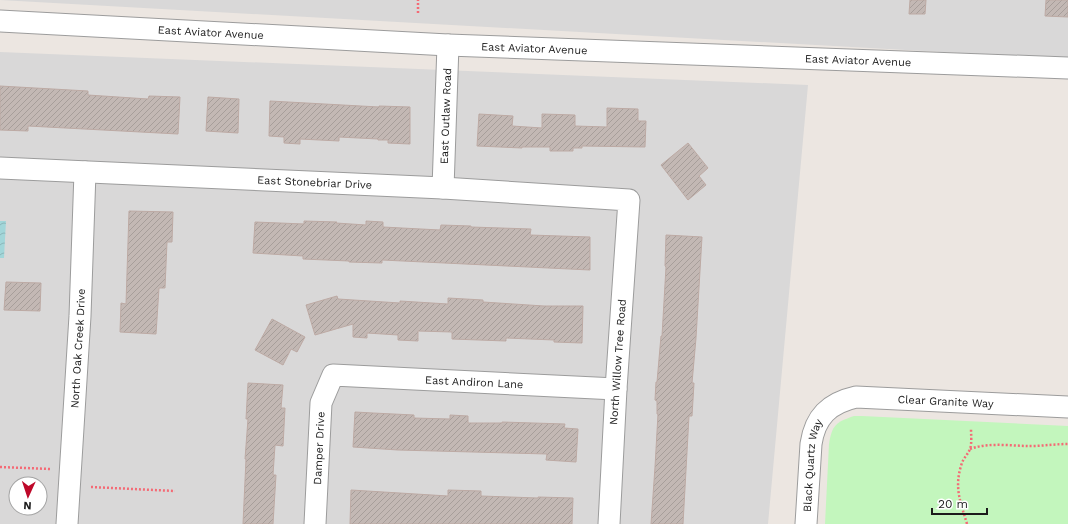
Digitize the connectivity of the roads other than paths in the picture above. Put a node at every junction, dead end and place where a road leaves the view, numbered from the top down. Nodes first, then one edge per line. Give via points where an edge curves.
1 (0, 21) edge
2 (448, 45) junction
3 (1068, 68) edge
4 (0, 168) edge
5 (85, 172) junction
6 (443, 188) junction
7 (629, 200) joint
8 (333, 375) joint
9 (616, 388) junction
10 (1068, 407) edge
11 (827, 410) joint
12 (67, 524) edge
13 (315, 524) edge
14 (609, 524) edge
15 (806, 524) edge

1 - 2 street, East Aviator Avenue
2 - 3 street, East Aviator Avenue
2 - 6 street, East Outlaw Road
4 - 5 street, East Stonebriar Drive
5 - 6 street, East Stonebriar Drive
5 - 12 street, North Oak Creek Drive via 80,316
6 - 7 street, East Stonebriar Drive
7 - 9 street, North Willow Tree Road
8 - 9 street, East Andiron Lane
8 - 13 street, Damper Drive via 321,402
9 - 14 street, North Willow Tree Road
10 - 11 street, Clear Granite Way via 856,396 845,399
11 - 15 street, Black Quartz Way via 820,417 812,435

